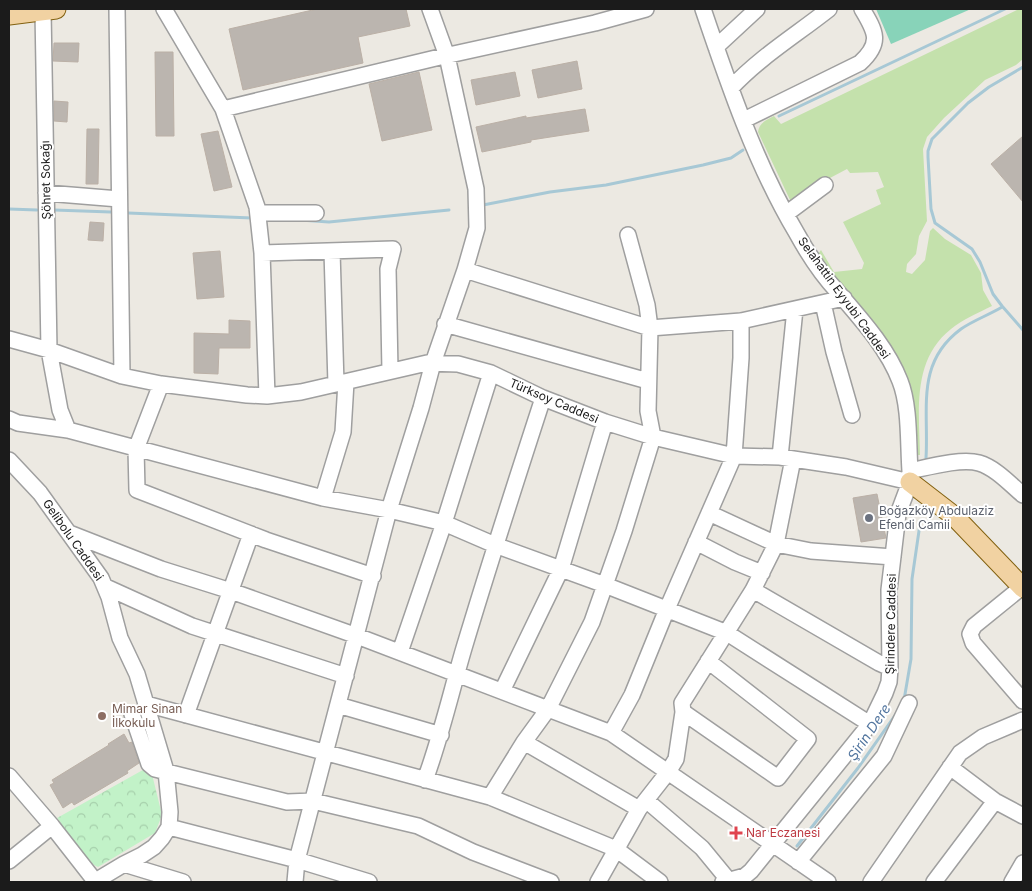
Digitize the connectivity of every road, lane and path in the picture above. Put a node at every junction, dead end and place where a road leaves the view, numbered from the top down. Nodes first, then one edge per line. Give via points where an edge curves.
1 (117, 9) edge
2 (164, 9) edge
3 (430, 9) edge
4 (590, 9) edge
5 (646, 9) edge
6 (703, 9) edge
7 (757, 9) edge
8 (829, 9) edge
9 (862, 9) edge
10 (49, 10) edge
11 (9, 15) edge
12 (595, 23) junction
13 (716, 46) junction
14 (447, 56) junction
15 (731, 88) junction
16 (223, 109) junction
17 (744, 120) junction
18 (825, 185) dead end
19 (46, 193) junction
20 (119, 198) junction
21 (258, 213) junction
22 (316, 213) dead end
23 (786, 214) junction
24 (628, 235) dead end
25 (332, 251) junction
26 (262, 253) junction
27 (465, 270) junction
28 (844, 298) junction
29 (823, 303) junction
30 (795, 309) junction
31 (741, 321) junction
32 (445, 324) junction
33 (650, 328) junction
34 (9, 339) edge
35 (49, 350) junction
36 (433, 363) junction
37 (390, 371) junction
38 (491, 373) junction
39 (122, 376) junction
40 (648, 381) junction
41 (341, 383) junction
42 (161, 384) junction
43 (267, 396) junction
44 (543, 398) junction
45 (852, 414) dead end
46 (9, 419) edge
47 (605, 422) junction
48 (68, 430) junction
49 (653, 437) junction
50 (136, 448) junction
51 (734, 456) junction
52 (786, 458) junction
53 (9, 460) edge
54 (910, 476) junction
55 (1023, 495) edge
56 (323, 498) junction
57 (389, 510) junction
58 (709, 513) junction
59 (444, 523) junction
60 (69, 533) junction
61 (251, 534) junction
62 (696, 542) junction
63 (495, 544) junction
64 (776, 544) junction
65 (893, 557) junction
66 (561, 569) junction
67 (762, 573) junction
68 (373, 576) junction
69 (605, 585) junction
70 (106, 587) junction
71 (1023, 587) edge
72 (753, 590) junction
73 (231, 591) junction
74 (667, 609) junction
75 (215, 633) junction
76 (727, 633) junction
77 (357, 636) junction
78 (400, 652) junction
79 (708, 661) junction
80 (890, 668) junction
81 (456, 674) junction
82 (346, 676) junction
83 (502, 692) junction
84 (1023, 701) edge
85 (909, 703) dead end
86 (146, 704) junction
87 (338, 705) junction
88 (548, 709) junction
89 (683, 712) junction
90 (132, 714) dead end
91 (186, 715) junction
92 (1023, 720) edge
93 (870, 724) junction
94 (610, 733) junction
95 (441, 735) junction
96 (524, 742) junction
97 (326, 753) junction
98 (950, 767) junction
99 (166, 771) junction
100 (668, 772) junction
101 (425, 780) junction
102 (12, 786) edge
103 (490, 797) junction
104 (313, 801) junction
105 (995, 801) junction
106 (642, 804) junction
107 (1023, 816) edge
108 (52, 826) junction
109 (169, 827) junction
110 (773, 845) junction
111 (616, 849) junction
112 (297, 860) junction
113 (9, 861) edge
114 (798, 862) junction
115 (124, 864) junction
116 (95, 882) edge
117 (183, 882) edge
118 (295, 882) edge
119 (369, 882) edge
120 (551, 882) edge
121 (598, 882) edge
122 (660, 882) edge
123 (728, 882) edge
124 (828, 882) edge
125 (871, 882) edge
126 (934, 882) edge

1 - 20 street
2 - 16 street
3 - 14 street
4 - 12 street
5 - 12 street
6 - 13 street, Selahattin Eyyubi Caddesi
7 - 13 street
8 - 15 street
9 - 17 street via 875,46 860,64
10 - 11 main road
10 - 19 street, Şöhret Sokağı
12 - 14 street
13 - 15 street, Selahattin Eyyubi Caddesi
14 - 16 street
14 - 27 street via 476,189 477,228
15 - 17 street, Selahattin Eyyubi Caddesi
16 - 21 street
17 - 23 street, Selahattin Eyyubi Caddesi
18 - 23 street
19 - 20 street
19 - 35 street, Şöhret Sokağı
20 - 39 street
21 - 22 street
21 - 26 street
23 - 28 street, Selahattin Eyyubi Caddesi via 827,280
24 - 33 street
25 - 26 street
25 - 37 street via 392,249 388,269
25 - 41 street
26 - 43 street
27 - 32 street
27 - 33 street
28 - 29 street
28 - 54 street, Selahattin Eyyubi Caddesi via 883,349 901,382 905,397
29 - 30 street
29 - 45 street
30 - 31 street
30 - 52 street
31 - 33 street
31 - 51 street
32 - 36 street
32 - 40 street
33 - 40 street
34 - 35 street, Türksoy Caddesi
35 - 39 street, Türksoy Caddesi
35 - 48 street, Şöhret Sokağı via 60,410
36 - 37 street, Türksoy Caddesi
36 - 38 street, Türksoy Caddesi via 458,364
36 - 57 street
37 - 41 street, Türksoy Caddesi
38 - 44 street, Türksoy Caddesi
38 - 59 street
39 - 42 street, Türksoy Caddesi
40 - 49 street via 648,411
41 - 43 street, Türksoy Caddesi
41 - 56 street via 343,432
42 - 43 street, Türksoy Caddesi
42 - 50 street
44 - 47 street, Türksoy Caddesi
44 - 63 street
46 - 48 street
47 - 49 street, Türksoy Caddesi
47 - 66 street
48 - 50 street
49 - 51 street, Türksoy Caddesi
49 - 69 street
50 - 56 street
50 - 61 street via 137,490
51 - 52 street, Türksoy Caddesi
51 - 58 street
52 - 54 street, Türksoy Caddesi
52 - 64 street
53 - 60 street, Gelibolu Caddesi via 40,493
54 - 55 street via 953,463 980,463
54 - 65 street, Şirindere Caddesi via 898,514
54 - 71 main road, Türksoy Caddesi
56 - 57 street
57 - 59 street
57 - 68 street
58 - 62 street
58 - 64 street
59 - 63 street
59 - 78 street
60 - 70 street, Gelibolu Caddesi
60 - 73 street via 160,569
61 - 68 street
61 - 73 street
62 - 67 street
62 - 74 street
63 - 66 street
63 - 81 street
64 - 65 street via 811,551
64 - 67 street
65 - 80 street, Şirindere Caddesi via 889,590
66 - 69 street
66 - 83 street
67 - 72 street
68 - 77 street
69 - 74 street
69 - 88 street via 592,622
70 - 75 street
70 - 86 street, Gelibolu Caddesi via 120,638 137,674
71 - 84 street via 974,626 970,634 973,643
72 - 76 street
72 - 80 street
73 - 75 street
73 - 77 street
74 - 76 street
74 - 94 street via 632,694
75 - 82 street
75 - 91 street
76 - 79 street
76 - 93 street
77 - 78 street
77 - 82 street
78 - 81 street
79 - 89 street via 682,703
79 - 89 street via 808,739 778,778
80 - 93 street, Şirindere Caddesi via 887,687
81 - 83 street
81 - 95 street
82 - 87 street
83 - 88 street
85 - 114 street via 884,756
86 - 91 street
86 - 99 street, Gelibolu Caddesi
87 - 95 street
87 - 97 street
88 - 94 street
88 - 96 street
89 - 100 street via 676,759
90 - 99 street via 149,764 155,770
91 - 97 street
92 - 98 street via 983,737 960,752
93 - 110 street, Şirindere Caddesi
94 - 100 street
95 - 101 street
96 - 103 street
96 - 106 street
97 - 101 street
97 - 104 street
98 - 105 street
98 - 125 street
99 - 104 street via 288,802
99 - 109 street, Gelibolu Caddesi
100 - 106 street
100 - 110 street
101 - 103 street
102 - 108 street
103 - 111 street
104 - 112 street
104 - 120 street via 418,826 473,852
105 - 107 street
105 - 126 street
106 - 111 street
106 - 123 street via 702,848
108 - 113 street
108 - 116 street
109 - 112 street
109 - 115 street via 154,847
110 - 114 street
110 - 123 street, Şirindere Caddesi via 752,871
111 - 121 street
111 - 122 street
112 - 118 street
112 - 119 street
114 - 124 street
115 - 116 street
115 - 117 street

